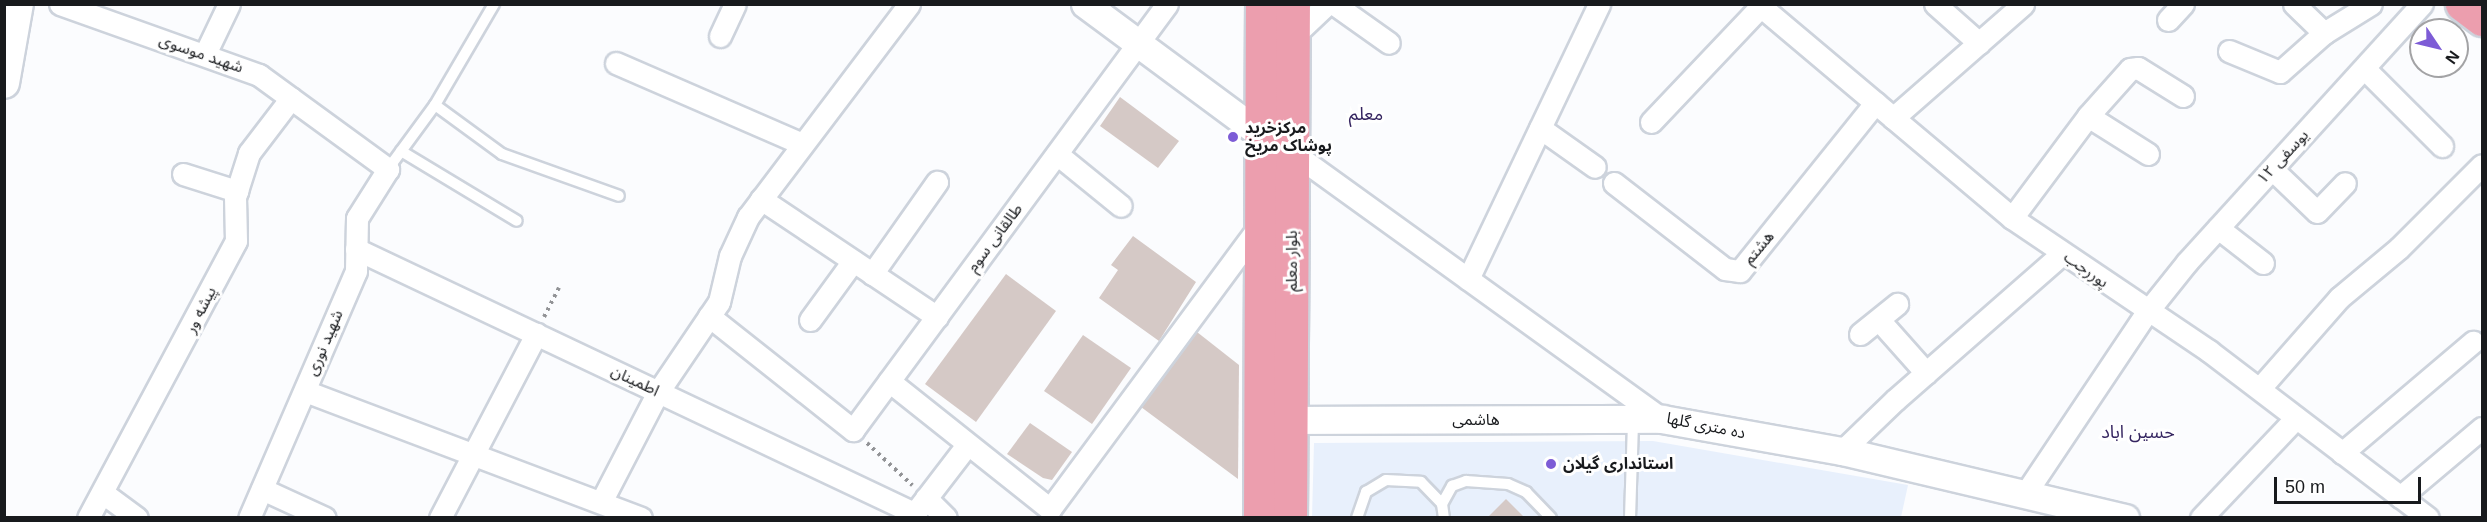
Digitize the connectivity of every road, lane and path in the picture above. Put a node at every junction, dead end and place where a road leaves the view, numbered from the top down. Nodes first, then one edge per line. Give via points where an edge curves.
1 (18, 4) edge
2 (60, 4) edge
3 (229, 4) edge
4 (494, 4) edge
5 (735, 4) edge
6 (909, 4) edge
7 (1086, 4) edge
8 (1167, 4) edge
9 (1262, 4) edge
10 (1293, 4) edge
11 (1327, 4) edge
12 (1334, 4) edge
13 (1599, 4) edge
14 (1935, 4) edge
15 (2023, 4) edge
16 (2183, 4) edge
17 (2294, 4) edge
18 (2371, 4) edge
19 (2463, 4) edge
20 (2421, 5) edge
21 (1759, 6) edge
22 (2482, 19) edge
23 (2168, 20) dead end
24 (2324, 33) junction
25 (720, 36) dead end
26 (1292, 37) junction
27 (1389, 43) dead end
28 (1979, 43) junction
29 (1137, 46) junction
30 (2229, 51) dead end
31 (205, 54) junction
32 (616, 63) dead end
33 (2365, 69) junction
34 (1262, 70) junction
35 (4, 83) edge
36 (2182, 96) dead end
37 (291, 98) junction
38 (1875, 103) junction
39 (1217, 104) junction
40 (435, 105) junction
41 (2088, 116) junction
42 (1893, 118) junction
43 (1651, 122) dead end
44 (1540, 128) junction
45 (1262, 135) junction
46 (802, 144) junction
47 (2442, 146) dead end
48 (401, 151) junction
49 (1292, 152) junction
50 (1057, 154) junction
51 (2148, 154) dead end
52 (2482, 165) edge
53 (1595, 167) dead end
54 (388, 169) junction
55 (2272, 169) junction
56 (183, 174) dead end
57 (937, 182) dead end
58 (1614, 183) dead end
59 (2345, 183) dead end
60 (237, 191) junction
61 (619, 196) dead end
62 (761, 199) junction
63 (1121, 206) dead end
64 (2012, 218) junction
65 (517, 221) dead end
66 (1261, 224) junction
67 (2218, 228) junction
68 (356, 249) junction
69 (2062, 254) junction
70 (853, 261) junction
71 (2263, 263) dead end
72 (872, 274) junction
73 (1468, 279) junction
74 (559, 288) dead end
75 (1898, 304) dead end
76 (2147, 312) junction
77 (709, 316) junction
78 (937, 317) junction
79 (810, 320) dead end
80 (1879, 320) junction
81 (536, 334) junction
82 (1860, 334) dead end
83 (2473, 342) dead end
84 (1926, 373) junction
85 (889, 381) junction
86 (2260, 388) junction
87 (305, 391) junction
88 (658, 392) junction
89 (2296, 418) junction
90 (1633, 419) junction
91 (1662, 419) junction
92 (1291, 420) junction
93 (2482, 428) edge
94 (853, 430) junction
95 (967, 445) junction
96 (1842, 451) junction
97 (2342, 453) junction
98 (472, 454) junction
99 (262, 489) junction
100 (103, 493) junction
101 (2025, 494) junction
102 (2400, 496) junction
103 (601, 502) junction
104 (1443, 504) junction
105 (917, 509) edge
106 (88, 518) edge
107 (136, 518) edge
108 (249, 518) edge
109 (325, 518) edge
110 (440, 518) edge
111 (641, 518) edge
112 (946, 518) edge
113 (1260, 518) edge
114 (1290, 518) edge
115 (1357, 518) edge
116 (1444, 518) edge
117 (1551, 518) edge
118 (1630, 518) edge
119 (2125, 518) edge
120 (2201, 518) edge
121 (2428, 518) edge

1 - 35 main road
2 - 31 street, شهید موسوی
3 - 31 street
4 - 40 lane
5 - 25 street
6 - 46 street
7 - 29 street
8 - 29 street, طالقانی سوم
9 - 34 main road, بلوار معلم
10 - 26 main road, بلوار معلم
11 - 26 street
12 - 27 street
13 - 44 street
14 - 28 street
15 - 28 street
16 - 23 street
17 - 24 street
18 - 24 street
19 - 22 main road
20 - 33 street, یوسفی ۱۲
21 - 38 street, پوررجب
21 - 43 street
24 - 30 street via 2280,72
26 - 49 main road, بلوار معلم
28 - 42 street
29 - 39 street
29 - 50 street, طالقانی سوم
31 - 37 street, شهید موسوی via 259,75
32 - 46 street
33 - 47 street
33 - 55 street, یوسفی ۱۲
34 - 39 street via 1248,91
34 - 45 main road, بلوار معلم
36 - 41 street via 2134,67
37 - 54 street, شهید موسوی
37 - 60 street, پیشه ور via 249,153
38 - 42 street, پوررجب
38 - 58 street, هشتم via 1740,271 1725,269
39 - 45 street
40 - 48 lane
40 - 61 lane via 502,154
41 - 51 street
41 - 64 street
42 - 64 street, پوررجب
44 - 53 street
44 - 73 street
45 - 49 main road
45 - 66 main road, بلوار معلم
46 - 62 street
48 - 54 lane
48 - 65 lane
49 - 73 street, ده متری گلها
49 - 92 main road, بلوار معلم
50 - 63 street
50 - 78 street, طالقانی سوم
52 - 86 street via 2399,248 2339,298
54 - 68 street, شهید نوری via 357,218
55 - 59 street via 2317,212
55 - 67 street, یوسفی ۱۲
56 - 60 street
57 - 72 street
60 - 100 street, پیشه ور via 236,241
62 - 70 street
62 - 77 street via 730,256 719,302
64 - 69 street, پوررجب
66 - 95 street via 1050,509
66 - 113 main road, بلوار معلم
67 - 71 street
67 - 76 street, یوسفی ۱۲
68 - 81 street, اطمینان
68 - 87 street, شهید نوری via 356,271
69 - 76 street, پوررجب
69 - 84 street
70 - 72 street
70 - 79 street
72 - 78 street
73 - 91 street, ده متری گلها
74 - 81 path
75 - 80 street
76 - 86 street, پوررجب
76 - 101 street, یوسفی ۱۲
77 - 88 street
77 - 94 street
78 - 85 street, طالقانی سوم
80 - 82 street
80 - 84 street
81 - 88 street, اطمینان
81 - 98 street
83 - 97 street
84 - 96 street
85 - 94 street, طالقانی سوم
85 - 95 street
86 - 89 street, پوررجب
87 - 98 street
87 - 99 street, شهید نوری
88 - 103 street
88 - 105 street, اطمینان
89 - 97 street, پوررجب
89 - 120 street
90 - 91 street, هاشمی
90 - 92 street, هاشمی
90 - 118 lane
91 - 96 street, ده متری گلها
92 - 114 main road, بلوار معلم
93 - 102 street
94 - 105 path
95 - 105 street
96 - 101 street, ده متری گلها
97 - 102 street, پوررجب
98 - 103 street
98 - 110 street
99 - 108 street, شهید نوری
99 - 109 street
100 - 106 street, پیشه ور
100 - 107 street
101 - 119 street, ده متری گلها
102 - 121 street, پوررجب
103 - 111 street
104 - 115 lane via 1421,482 1386,480 1366,492
104 - 116 lane
104 - 117 lane via 1452,486 1466,481 1508,484 1526,492
105 - 112 street, اطمینان

